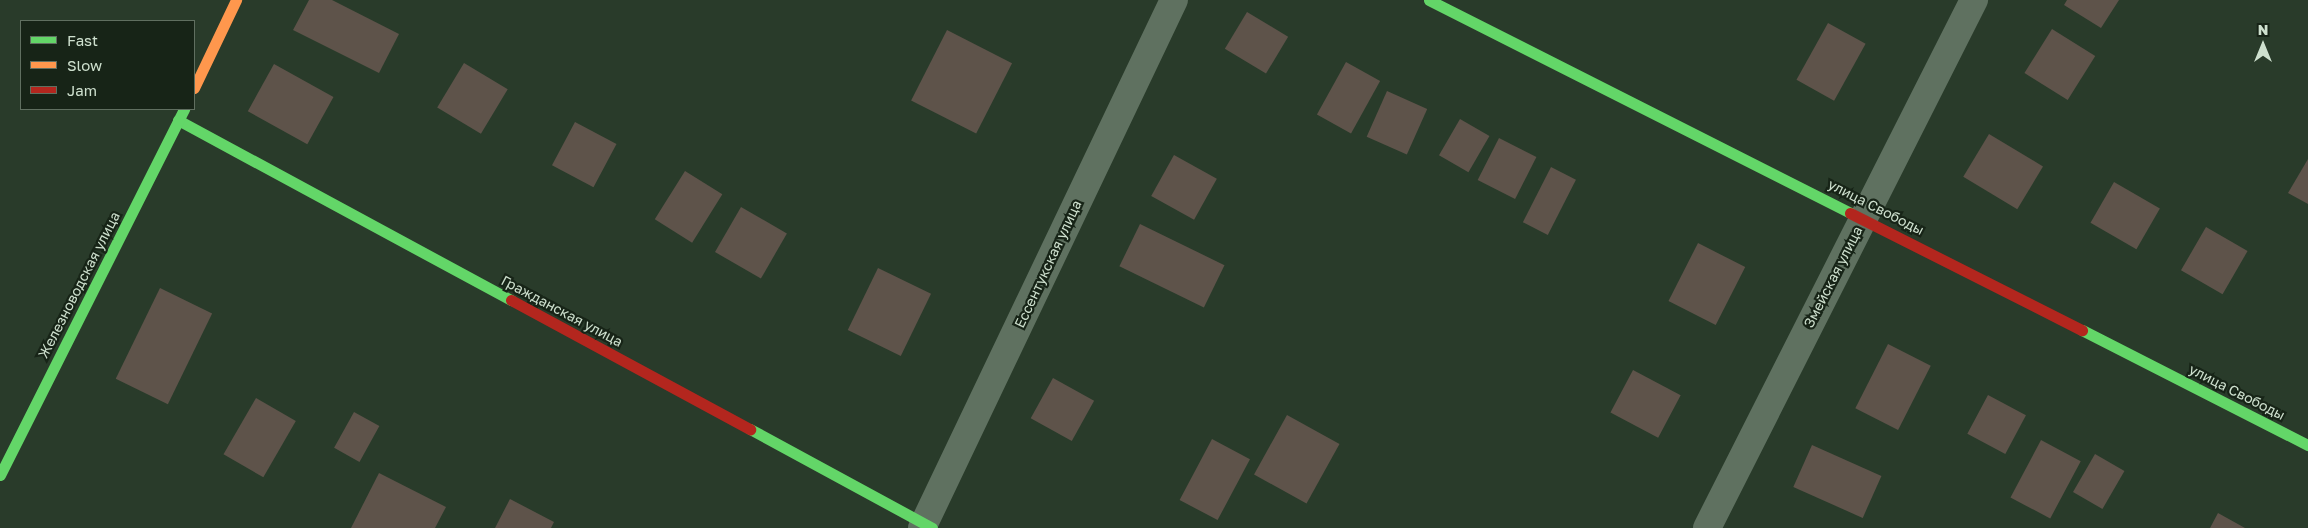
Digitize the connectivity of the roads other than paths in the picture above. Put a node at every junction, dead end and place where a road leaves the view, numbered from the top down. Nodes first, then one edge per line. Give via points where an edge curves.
1 (236, 0) edge
2 (1174, 0) edge
3 (1429, 0) edge
4 (1974, 0) edge
5 (195, 86) edge
6 (183, 110) edge
7 (178, 120) junction
8 (1864, 217) junction
9 (2308, 445) edge
10 (0, 475) edge
11 (926, 527) edge
12 (1707, 528) edge

1 - 5 street
2 - 11 street, Ессентукская улица
3 - 8 street, улица Свободы
4 - 8 street, Змейская улица
6 - 7 street, Железноводская улица
7 - 10 street, Железноводская улица
7 - 11 street, Гражданская улица
8 - 9 street, улица Свободы
8 - 12 street, Змейская улица

